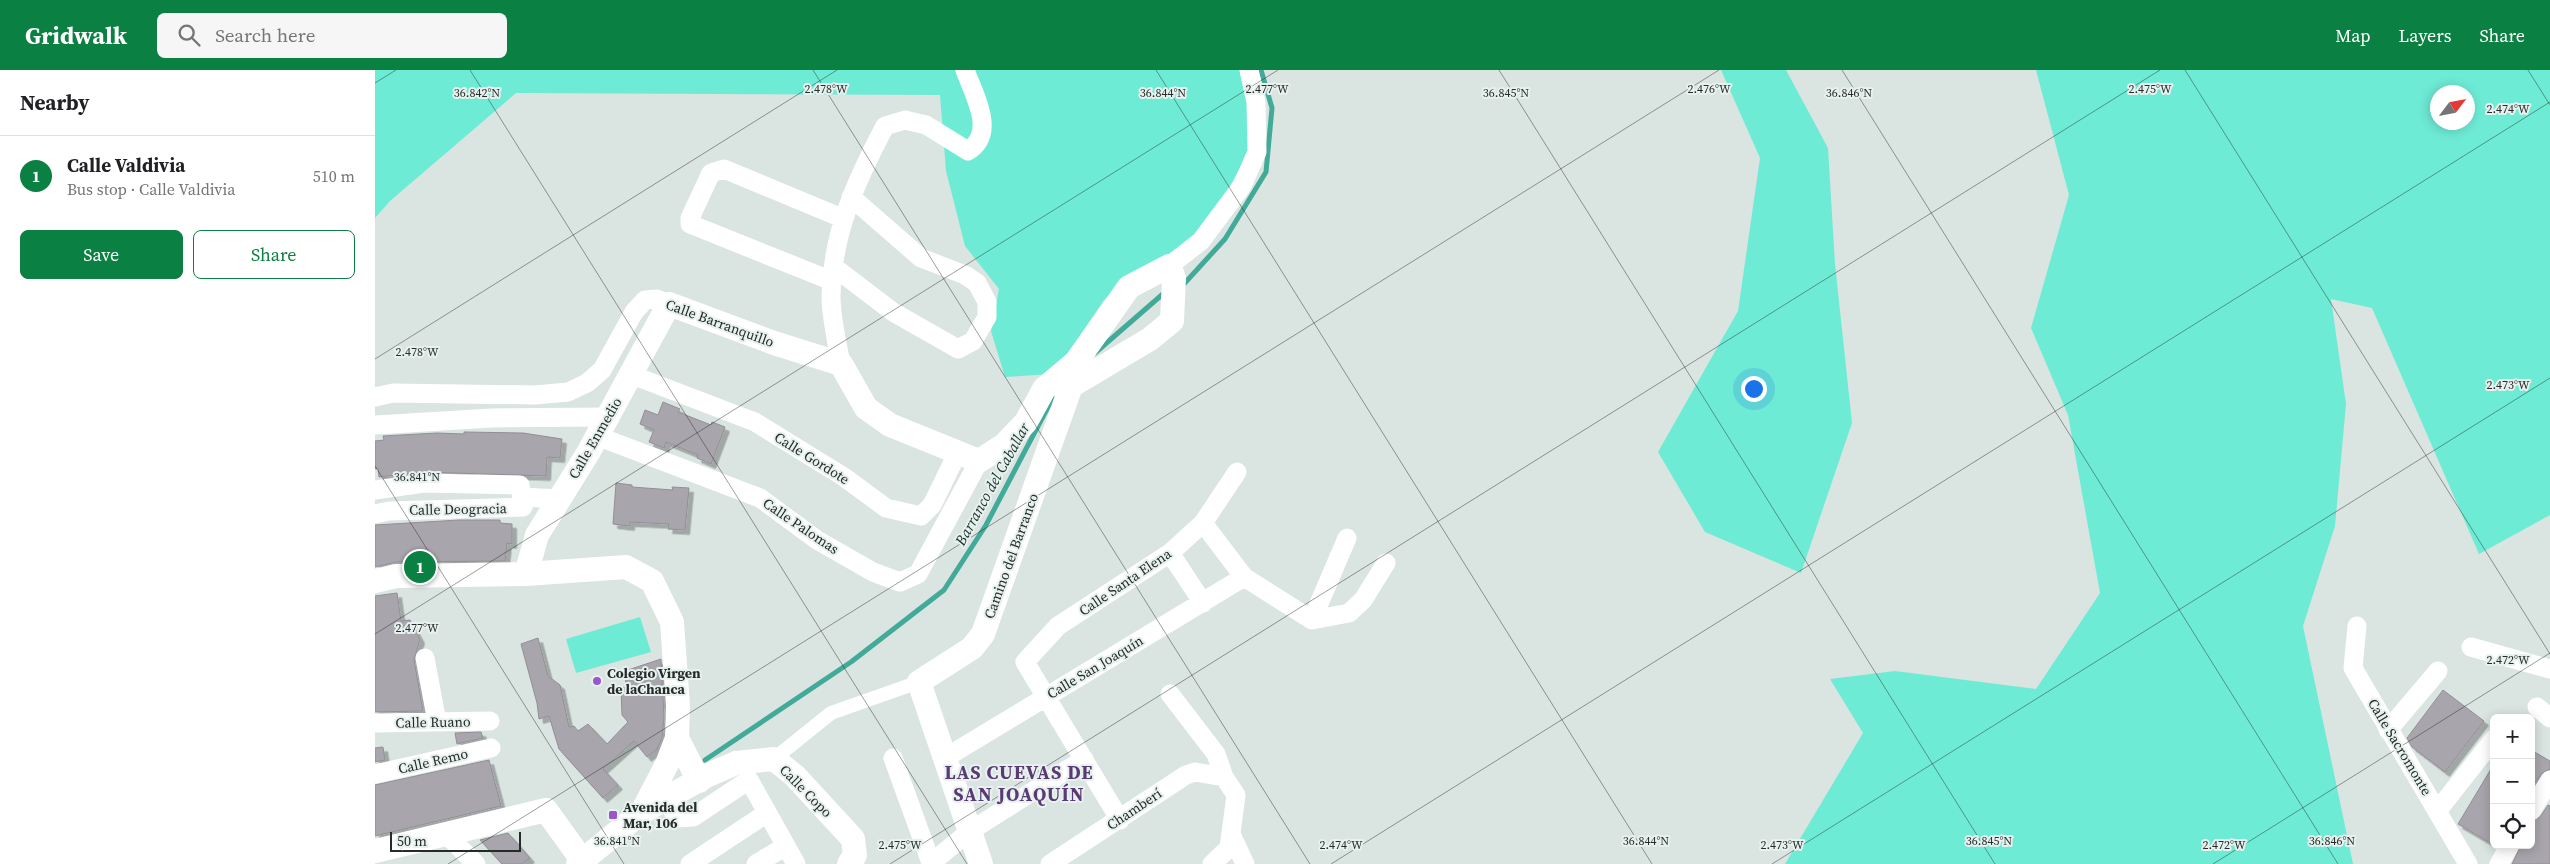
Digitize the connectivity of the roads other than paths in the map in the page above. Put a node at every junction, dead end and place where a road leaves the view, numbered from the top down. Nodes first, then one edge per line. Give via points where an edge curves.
1 (965, 70) edge
2 (1249, 70) edge
3 (851, 197) junction
4 (843, 218) junction
5 (1171, 272) junction
6 (833, 274) junction
7 (669, 304) junction
8 (841, 364) junction
9 (632, 375) junction
10 (375, 397) edge
11 (375, 425) edge
12 (603, 427) junction
13 (968, 456) junction
14 (1237, 472) dead end
15 (375, 490) edge
16 (522, 497) junction
17 (560, 499) junction
18 (375, 514) edge
19 (1203, 523) junction
20 (1347, 538) dead end
21 (1170, 553) junction
22 (1386, 563) dead end
23 (527, 574) junction
24 (1244, 577) junction
25 (375, 581) edge
26 (1203, 603) junction
27 (1312, 620) junction
28 (2357, 626) dead end
29 (2471, 647) dead end
30 (425, 658) dead end
31 (2550, 670) edge
32 (2438, 671) dead end
33 (919, 682) junction
34 (1170, 694) dead end
35 (1046, 696) junction
36 (490, 721) dead end
37 (437, 722) junction
38 (375, 723) edge
39 (2388, 730) junction
40 (677, 738) junction
41 (2490, 744) edge
42 (491, 748) dead end
43 (893, 758) dead end
44 (945, 758) junction
45 (774, 759) junction
46 (1084, 759) junction
47 (375, 774) edge
48 (1223, 777) junction
49 (699, 780) junction
50 (2550, 780) edge
51 (666, 800) junction
52 (2535, 804) edge
53 (2438, 810) junction
54 (642, 812) junction
55 (767, 813) junction
56 (1120, 820) junction
57 (969, 831) junction
58 (446, 834) junction
59 (1231, 834) junction
60 (786, 846) junction
61 (2508, 849) edge
62 (375, 851) edge
63 (583, 863) edge
64 (475, 864) edge
65 (690, 864) edge
66 (756, 864) edge
67 (796, 864) edge
68 (849, 864) edge
69 (981, 864) edge
70 (1050, 864) edge
71 (1212, 864) edge
72 (1245, 864) edge
73 (2468, 864) edge
74 (2499, 864) edge

1 - 3 street via 982,118 983,136 977,146 968,151 926,125 905,120 885,126
2 - 5 street via 1256,102 1257,152 1242,186 1201,241
3 - 4 street
3 - 6 street via 921,258 977,283 987,302 987,317 973,340 958,350
4 - 6 street
4 - 6 street via 724,169 711,173 690,218 690,224
5 - 13 street via 1129,288 1076,362 1044,389 1026,422 1004,445
5 - 33 street, Camino del Barranco via 1172,321 1150,339 1071,386 983,634 972,648
6 - 8 street via 831,297
7 - 8 street, Calle Barranquillo
7 - 9 street, Calle Enmedio
7 - 10 street, Calle Barranquillo via 657,299 645,300 634,312 602,370 587,383 568,392 535,395 393,392
8 - 13 street via 866,408 890,426
9 - 12 street, Calle Enmedio
9 - 13 street, Calle Gordote via 755,422 844,477 886,508 921,516
11 - 12 street via 492,418
12 - 13 street, Calle Palomas via 760,498 817,540 873,572 900,582 917,574
12 - 17 street, Calle Enmedio
14 - 19 street, Calle Santa Elena
15 - 16 street, Calle Deogracia via 424,483 521,485
16 - 17 street
16 - 18 street, Calle Deogracia via 523,507
17 - 23 street, Calle Enmedio via 537,535
19 - 21 street, Calle Santa Elena
19 - 24 street
20 - 27 street
21 - 26 street
21 - 35 street, Calle Santa Elena via 1058,626 1025,662
22 - 27 street via 1363,600 1349,613
23 - 25 street via 396,576
23 - 40 street via 626,567 652,581 673,622
24 - 26 street, Calle San Joaquín
24 - 27 street
26 - 35 street, Calle San Joaquín
28 - 39 street, Calle Sacromonte via 2353,668
29 - 31 street
30 - 37 street
32 - 39 street
33 - 44 street
33 - 45 street via 831,713
34 - 48 street via 1216,754
35 - 44 street, Calle San Joaquín
35 - 46 street
36 - 37 street, Calle Ruano
37 - 38 street, Calle Ruano
39 - 53 street, Calle Sacromonte
40 - 49 street
40 - 54 street
41 - 53 street
42 - 47 street, Calle Remo
43 - 57 street via 931,863
44 - 57 street
45 - 49 street, Calle Copo via 736,763
45 - 68 street, Calle Copo via 795,776 853,839 855,855
46 - 56 street
46 - 57 street
48 - 56 street, Chamberí via 1195,772 1185,775
48 - 59 street via 1235,795
49 - 51 street, Calle Copo
50 - 52 street
51 - 54 street, Calle Copo
51 - 55 street via 677,818 693,816 749,780
53 - 73 street, Calle Sacromonte
54 - 63 street
55 - 60 street
55 - 65 street
56 - 70 street, Chamberí
57 - 69 street
58 - 62 street
58 - 63 street via 546,810
58 - 64 street
59 - 71 street via 1229,848
59 - 72 street
60 - 66 street
60 - 67 street
61 - 74 street

